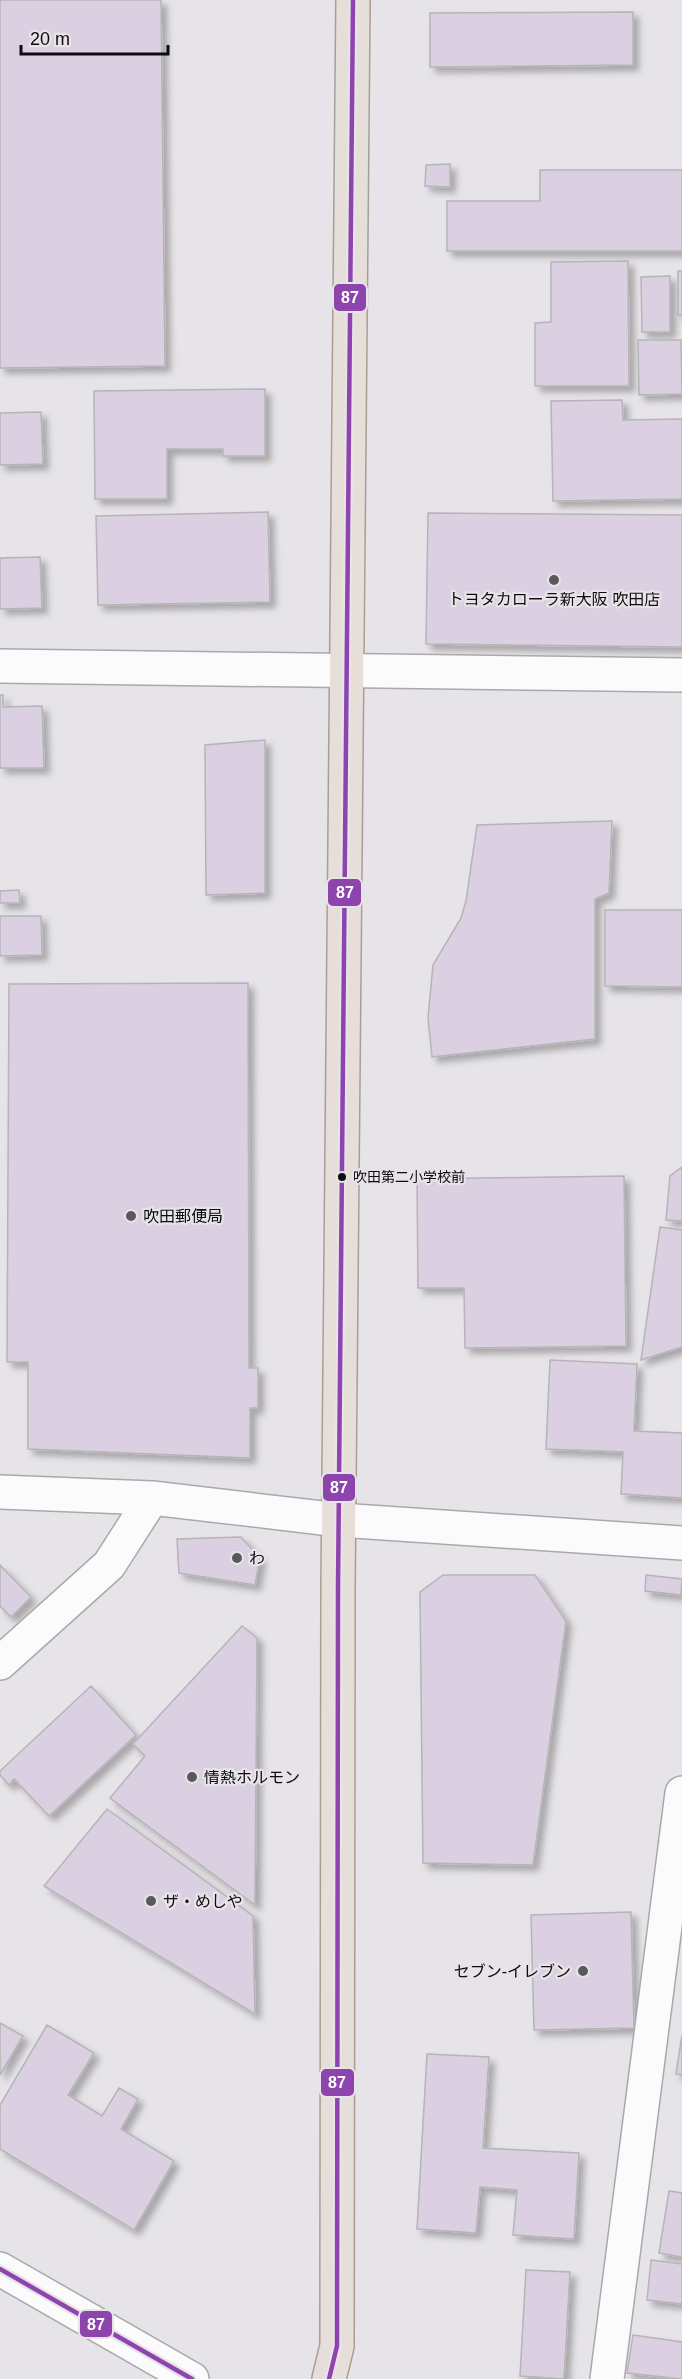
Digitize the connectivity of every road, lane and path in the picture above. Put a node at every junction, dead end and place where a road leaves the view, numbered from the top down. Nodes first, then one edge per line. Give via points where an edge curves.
1 (354, 0) edge
2 (0, 666) edge
3 (347, 670) junction
4 (682, 675) edge
5 (0, 1492) edge
6 (152, 1498) junction
7 (339, 1520) junction
8 (682, 1543) edge
9 (0, 1664) edge
10 (682, 1794) edge
11 (674, 1913) edge
12 (0, 2269) edge
13 (192, 2379) edge
14 (328, 2379) edge
15 (607, 2379) edge

1 - 3 highway
2 - 3 street
3 - 4 street
3 - 7 highway
5 - 6 street
6 - 7 street
6 - 9 street via 109,1565
7 - 8 street
7 - 14 highway via 337,2346
10 - 11 street
11 - 15 street
12 - 13 street

